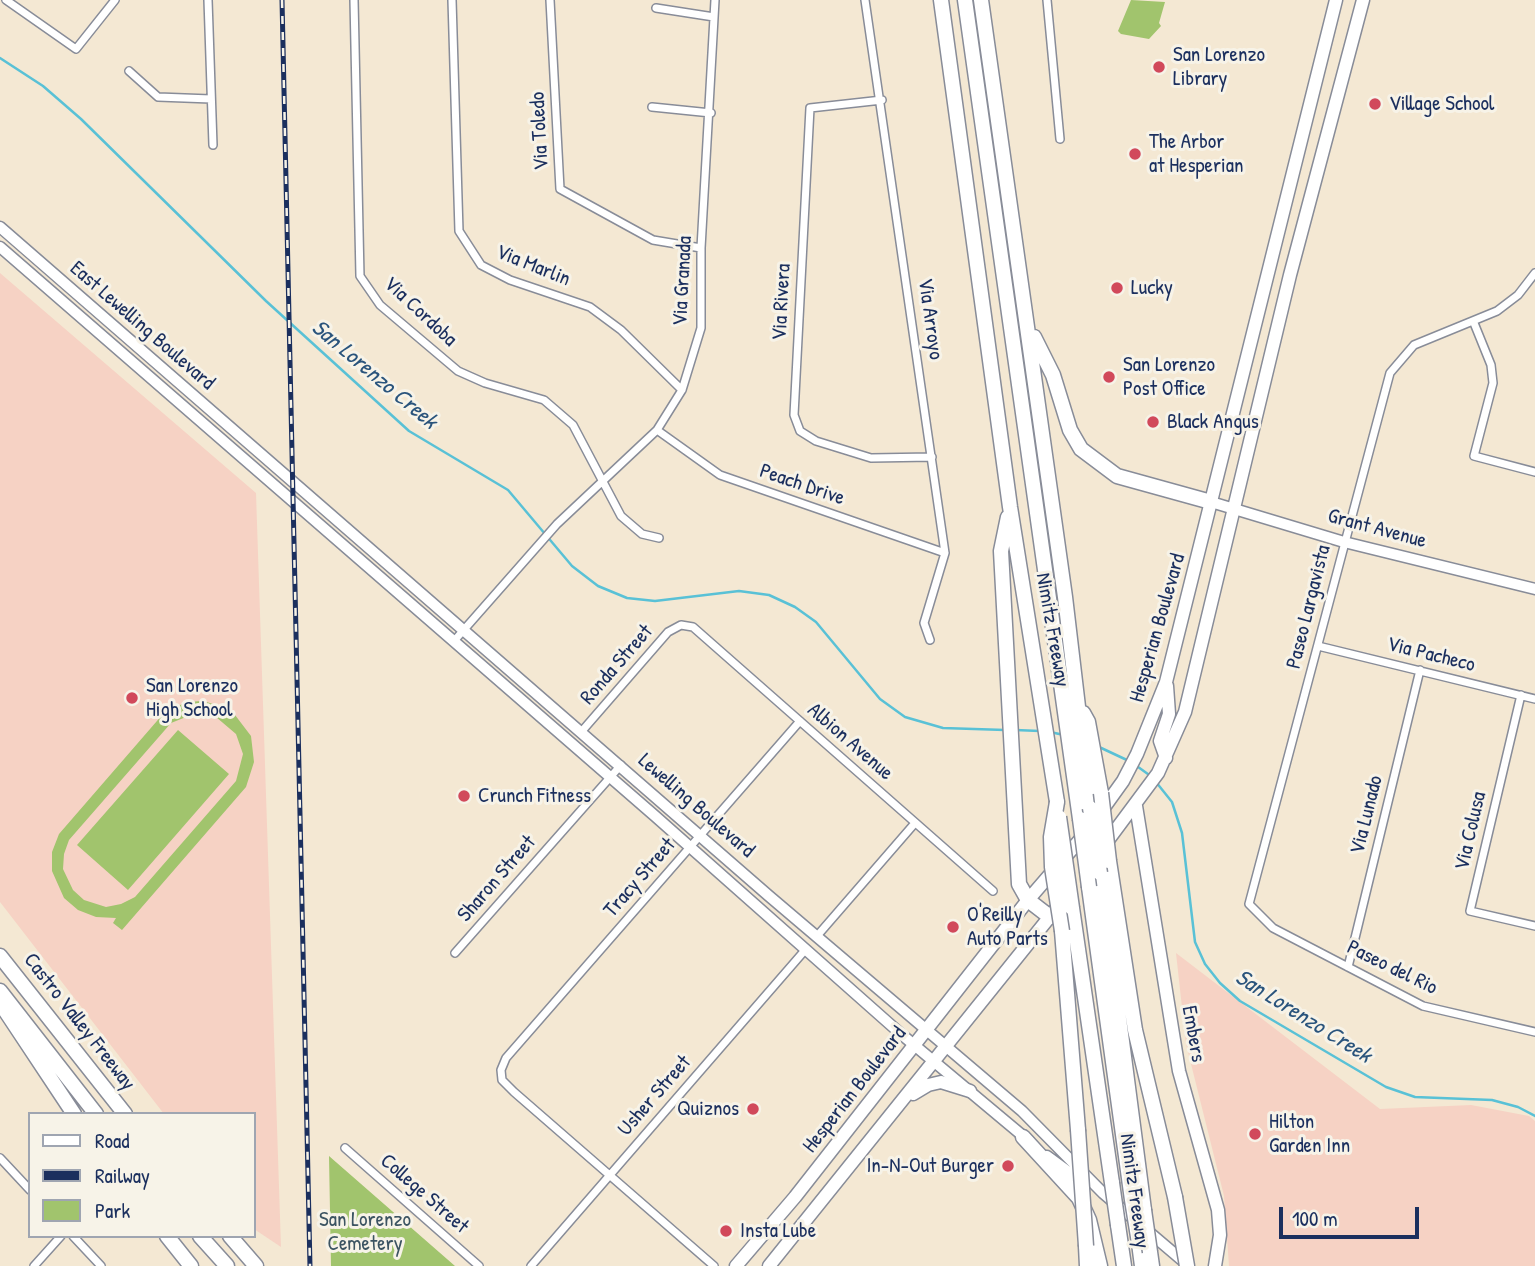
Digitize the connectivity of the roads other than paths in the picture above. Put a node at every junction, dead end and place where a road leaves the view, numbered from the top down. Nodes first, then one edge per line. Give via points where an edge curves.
1 (6, 0) edge
2 (115, 0) edge
3 (208, 0) edge
4 (354, 0) edge
5 (453, 0) edge
6 (550, 0) edge
7 (715, 0) edge
8 (865, 0) edge
9 (941, 0) edge
10 (965, 0) edge
11 (981, 0) edge
12 (1047, 0) edge
13 (1336, 0) edge
14 (1363, 0) edge
15 (656, 8) dead end
16 (714, 17) junction
17 (129, 71) dead end
18 (211, 99) junction
19 (881, 100) junction
20 (652, 107) dead end
21 (711, 113) junction
22 (1060, 139) dead end
23 (213, 145) dead end
24 (0, 227) edge
25 (0, 247) edge
26 (701, 248) junction
27 (1535, 273) edge
28 (100, 314) junction
29 (1474, 323) junction
30 (1028, 324) junction
31 (90, 326) junction
32 (682, 390) junction
33 (657, 430) junction
34 (260, 453) joint
35 (932, 457) junction
36 (253, 468) joint
37 (1535, 472) edge
38 (603, 481) junction
39 (1211, 502) junction
40 (1010, 507) junction
41 (1235, 511) junction
42 (659, 538) dead end
43 (1344, 542) junction
44 (945, 552) junction
45 (1535, 589) edge
46 (681, 625) joint
47 (464, 630) junction
48 (930, 640) dead end
49 (454, 641) junction
50 (1318, 646) junction
51 (1420, 670) junction
52 (1166, 682) junction
53 (1521, 695) junction
54 (1535, 699) edge
55 (1077, 719) junction
56 (800, 721) junction
57 (582, 731) junction
58 (1166, 758) junction
59 (1084, 761) junction
60 (621, 765) junction
61 (610, 778) junction
62 (1057, 802) junction
63 (1136, 806) junction
64 (915, 823) junction
65 (701, 835) junction
66 (690, 846) junction
67 (1105, 867) junction
68 (993, 891) dead end
69 (1028, 900) junction
70 (1249, 904) joint
71 (1050, 917) junction
72 (1535, 926) edge
73 (817, 936) junction
74 (806, 949) junction
75 (456, 953) dead end
76 (0, 956) edge
77 (1348, 967) junction
78 (0, 991) edge
79 (0, 1003) edge
80 (927, 1029) junction
81 (1535, 1032) edge
82 (914, 1045) junction
83 (947, 1047) junction
84 (935, 1062) junction
85 (970, 1091) junction
86 (901, 1103) junction
87 (73, 1112) edge
88 (94, 1112) edge
89 (123, 1112) edge
90 (1023, 1137) junction
91 (345, 1149) dead end
92 (0, 1158) edge
93 (610, 1175) junction
94 (28, 1188) edge
95 (1107, 1188) junction
96 (59, 1238) edge
97 (75, 1238) edge
98 (169, 1238) edge
99 (202, 1238) edge
100 (232, 1238) edge
101 (1147, 1253) edge
102 (34, 1266) edge
103 (101, 1266) edge
104 (191, 1266) edge
105 (227, 1266) edge
106 (257, 1266) edge
107 (480, 1266) edge
108 (531, 1266) edge
109 (714, 1266) edge
110 (736, 1266) edge
111 (769, 1266) edge
112 (1087, 1266) edge
113 (1100, 1266) edge
114 (1124, 1266) edge
115 (1142, 1266) edge
116 (1188, 1266) edge
117 (1215, 1266) edge

1 - 2 street via 76,48
3 - 18 street
4 - 38 street, Via Cordoba via 360,276 380,305 458,371 544,400 573,425
5 - 32 street, Via Marlin via 459,231 481,265 510,280 590,307 621,330
6 - 26 street, Via Toledo via 560,189 653,240
7 - 16 street, Via Granada
8 - 19 street, Via Arroyo
9 - 40 highway, Nimitz Freeway
10 - 55 highway
11 - 30 highway, Nimitz Freeway
12 - 22 street
13 - 39 main road, Hesperian Boulevard
14 - 41 main road, Hesperian Boulevard via 1290,275
15 - 16 street
16 - 21 street, Via Granada
17 - 18 street via 158,97
18 - 23 street
19 - 35 street, Via Arroyo
19 - 35 street, Via Rivera via 810,108 794,415 800,431 838,448 871,458
20 - 21 street
21 - 26 street, Via Granada
24 - 28 main road, East Lewelling Boulevard
25 - 31 main road, East Lewelling Boulevard
26 - 32 street, Via Granada via 701,328
27 - 29 street, Paseo Largavista via 1508,303
28 - 31 main road
28 - 34 main road, East Lewelling Boulevard
29 - 37 street via 1491,365 1493,383 1474,456
29 - 43 street, Paseo Largavista via 1414,345 1390,373
30 - 39 highway via 1081,449 1117,476
30 - 55 highway, Nimitz Freeway
31 - 36 main road, East Lewelling Boulevard
32 - 33 street, Via Granada
33 - 38 street, Via Granada
33 - 44 street, Peach Drive via 720,475
34 - 47 main road, Lewelling Boulevard
35 - 44 street, Via Arroyo
36 - 49 main road, Lewelling Boulevard
38 - 42 street, Via Cordoba via 621,516 642,534
38 - 47 street, Via Granada via 557,524
39 - 41 main road, Grant Avenue
39 - 52 main road, Hesperian Boulevard
40 - 62 highway, Nimitz Freeway
40 - 69 highway via 1001,551 1019,884
41 - 43 main road, Grant Avenue
41 - 58 main road, Hesperian Boulevard via 1190,693
43 - 45 main road, Grant Avenue
43 - 50 street, Paseo Largavista
44 - 48 street, Via Arroyo via 924,623
46 - 56 street, Albion Avenue via 693,627
46 - 57 street, Ronda Street via 668,632
47 - 49 street, Via Granada
47 - 57 main road, Lewelling Boulevard
49 - 61 main road, Lewelling Boulevard
50 - 51 street, Via Pacheco
50 - 70 street, Paseo Largavista
51 - 53 street, Via Pacheco
51 - 77 street, Via Lunado
52 - 58 main road via 1169,714 1160,741
52 - 69 main road, Hesperian Boulevard via 1128,772 1084,835
53 - 54 street, Via Pacheco
53 - 72 street, Via Colusa via 1470,911
55 - 59 highway
55 - 59 highway
56 - 64 street, Albion Avenue
56 - 65 street, Tracy Street
57 - 60 main road, Lewelling Boulevard
58 - 63 main road, Hesperian Boulevard
59 - 67 highway, Nimitz Freeway, bridge
59 - 67 highway, bridge via 1101,793
59 - 101 highway, bridge via 1080,820 1132,1200
60 - 61 street, Sharon Street
60 - 65 main road, Lewelling Boulevard
61 - 66 main road, Lewelling Boulevard
61 - 75 street, Sharon Street
62 - 95 highway, Nimitz Freeway, bridge
62 - 112 highway, bridge via 1052,867 1062,931
63 - 71 main road, Hesperian Boulevard
63 - 117 main road, Embers via 1179,1071 1219,1210
64 - 68 street, Albion Avenue
64 - 73 street
65 - 66 street, Tracy Street
65 - 73 main road, Lewelling Boulevard
66 - 74 main road, Lewelling Boulevard
66 - 93 street, Tracy Street via 506,1058 501,1070 504,1083
67 - 101 highway, Nimitz Freeway, bridge
67 - 116 highway, bridge via 1135,1030
69 - 71 highway
69 - 80 main road, Hesperian Boulevard
70 - 77 street, Paseo del Rio via 1273,928
71 - 83 main road, Hesperian Boulevard
73 - 80 main road, Lewelling Boulevard
74 - 82 main road, Lewelling Boulevard
74 - 93 street, Usher Street
76 - 89 highway, Castro Valley Freeway
77 - 81 street, Paseo del Rio via 1423,1006
78 - 88 highway, Castro Valley Freeway
79 - 87 highway
80 - 82 main road, Hesperian Boulevard
80 - 83 main road, Lewelling Boulevard
82 - 84 main road, Lewelling Boulevard
82 - 110 main road, Hesperian Boulevard
83 - 84 main road, Hesperian Boulevard
83 - 95 main road, Lewelling Boulevard
84 - 85 main road, Lewelling Boulevard
84 - 86 main road, Hesperian Boulevard
85 - 86 main road via 935,1083
85 - 90 main road, Lewelling Boulevard
86 - 111 main road, Hesperian Boulevard
90 - 95 main road, Lewelling Boulevard via 1078,1179
90 - 113 highway via 1079,1198
91 - 107 street, College Street
92 - 94 street
93 - 108 street, Usher Street
93 - 109 street
95 - 114 highway, Nimitz Freeway, bridge
95 - 116 main road, Lewelling Boulevard
96 - 102 street
97 - 103 street
98 - 104 highway
99 - 105 highway
100 - 106 highway
101 - 115 highway

